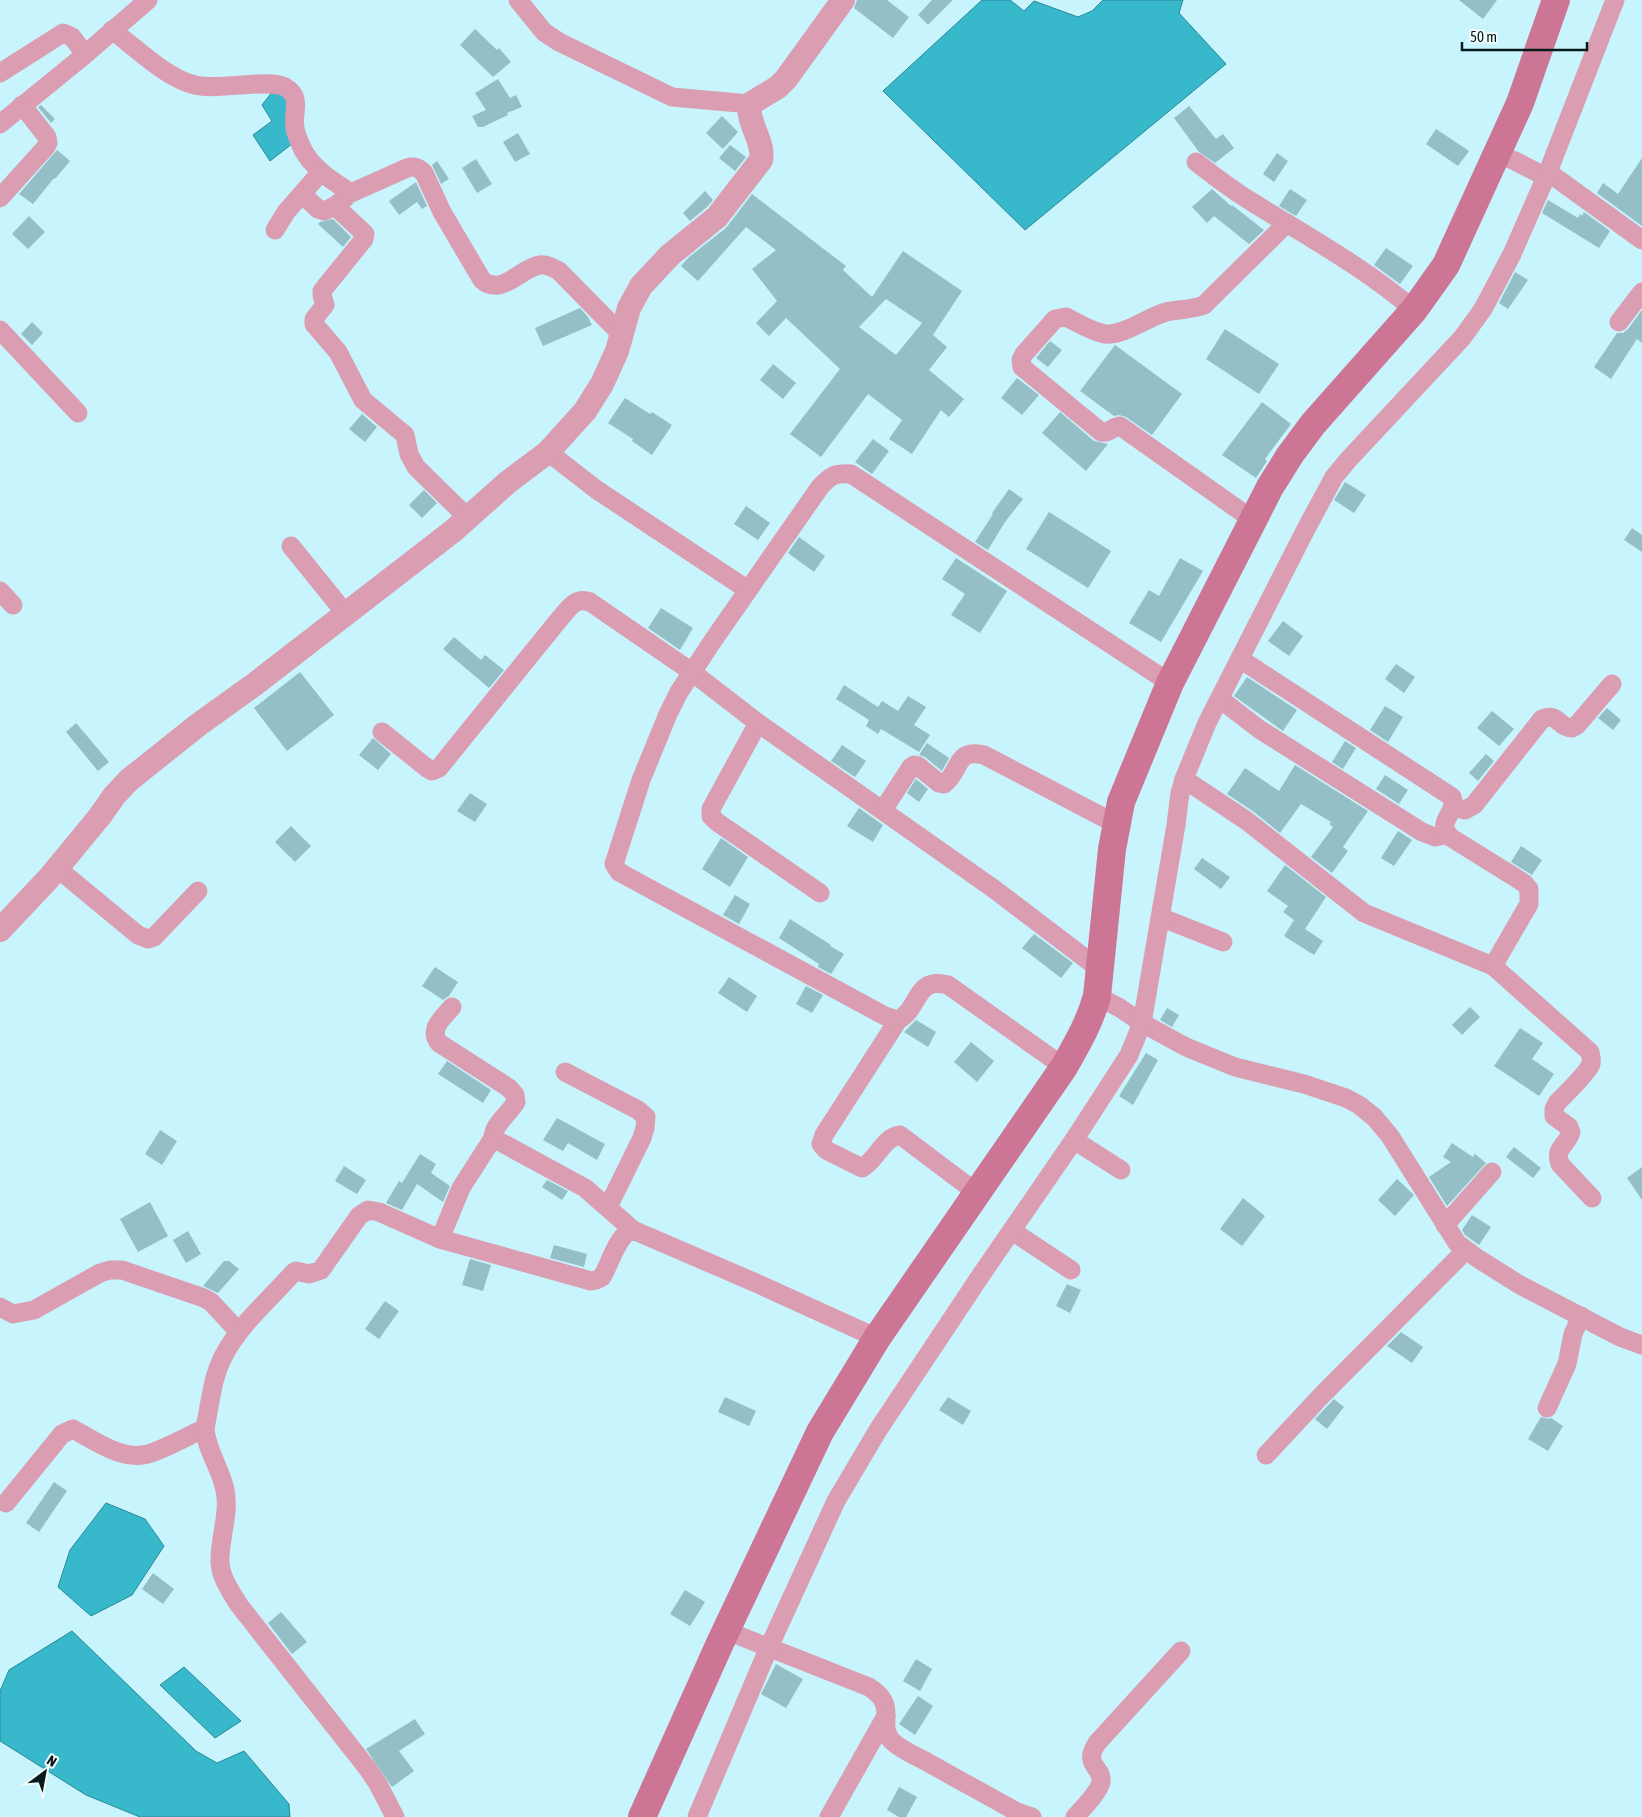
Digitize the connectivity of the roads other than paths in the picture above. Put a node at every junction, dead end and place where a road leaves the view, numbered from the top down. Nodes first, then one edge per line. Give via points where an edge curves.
1 (148, 0) edge
2 (518, 0) edge
3 (843, 0) edge
4 (1556, 0) edge
5 (1615, 0) edge
6 (112, 30) junction
7 (85, 54) junction
8 (0, 73) edge
9 (750, 104) junction
10 (22, 105) junction
11 (0, 124) edge
12 (1506, 158) junction
13 (1196, 162) dead end
14 (321, 172) junction
15 (1545, 174) junction
16 (351, 193) junction
17 (302, 194) junction
18 (0, 198) edge
19 (335, 206) junction
20 (1287, 223) junction
21 (275, 230) dead end
22 (1642, 240) edge
23 (1642, 292) edge
24 (1414, 310) junction
25 (1619, 322) dead end
26 (0, 330) edge
27 (622, 336) junction
28 (78, 413) dead end
29 (548, 452) junction
30 (468, 518) junction
31 (1253, 520) junction
32 (291, 546) dead end
33 (748, 590) junction
34 (0, 591) edge
35 (13, 605) dead end
36 (345, 613) junction
37 (1240, 659) junction
38 (692, 672) junction
39 (1170, 684) junction
40 (1612, 684) dead end
41 (1220, 699) junction
42 (758, 722) junction
43 (382, 732) dead end
44 (1184, 779) junction
45 (1453, 807) junction
46 (883, 810) junction
47 (1116, 824) junction
48 (1448, 834) junction
49 (57, 868) junction
50 (198, 891) dead end
51 (820, 893) dead end
52 (1160, 917) junction
53 (0, 930) edge
54 (1223, 942) dead end
55 (1493, 966) junction
56 (1098, 968) junction
57 (452, 1007) dead end
58 (1124, 1011) junction
59 (898, 1020) junction
60 (1064, 1067) junction
61 (565, 1072) dead end
62 (493, 1138) junction
63 (1074, 1140) junction
64 (1120, 1170) dead end
65 (1492, 1172) dead end
66 (977, 1193) junction
67 (1592, 1198) dead end
68 (608, 1207) junction
69 (1445, 1225) junction
70 (632, 1230) junction
71 (1012, 1231) junction
72 (440, 1239) junction
73 (1466, 1250) junction
74 (1071, 1270) dead end
75 (0, 1307) edge
76 (1581, 1316) junction
77 (239, 1332) junction
78 (877, 1338) junction
79 (1642, 1345) edge
80 (1547, 1408) dead end
81 (204, 1428) junction
82 (1266, 1455) dead end
83 (6, 1503) dead end
84 (751, 1640) junction
85 (1181, 1651) dead end
86 (886, 1716) junction
87 (395, 1817) edge
88 (642, 1817) edge
89 (697, 1817) edge
90 (829, 1817) edge
91 (1032, 1817) edge
92 (1075, 1817) edge

1 - 6 street
2 - 9 street via 544,32 559,42 672,97
3 - 9 street via 786,79
4 - 12 main road via 1520,103
5 - 15 street
6 - 7 street
6 - 14 street via 184,82 208,88 275,83 287,88 297,102 295,129 298,139 304,152
7 - 8 street via 72,37 63,32
7 - 10 street
9 - 27 street via 748,111 762,149 761,160 717,218 670,255 641,286 629,308
10 - 11 street
10 - 18 street via 47,137 48,143
12 - 15 street
12 - 24 main road via 1446,265
13 - 20 street
14 - 16 street
14 - 17 street
15 - 22 street
15 - 37 street via 1512,254 1483,309 1462,338 1334,477
16 - 19 street
16 - 27 street via 407,168 420,169 482,280 497,286 539,265 550,266 559,271
17 - 19 street via 322,210
17 - 21 street
19 - 30 street via 360,229 364,239 322,291 325,305 314,319 314,324 338,352 363,400 405,435 416,467
20 - 24 street via 1356,265
20 - 31 street via 1204,305 1166,312 1114,334 1095,331 1062,316 1055,319 1021,360 1022,367 1101,432 1120,426
23 - 25 street
24 - 31 main road via 1313,424 1270,487
26 - 28 street
27 - 29 street via 602,384 585,411
29 - 30 street
29 - 33 street via 597,490
30 - 36 street
31 - 39 main road
32 - 36 street
33 - 38 street
33 - 39 street via 820,487 839,473 851,474
34 - 35 street
36 - 49 street via 129,780
37 - 41 street
37 - 45 street via 1444,790 1452,797
38 - 42 street
38 - 43 street via 582,599 576,601 557,622 439,768 427,768
38 - 59 street via 668,714 641,780 615,867 885,1016
39 - 47 main road via 1129,780
40 - 45 street via 1572,728 1563,726 1554,717 1542,719 1474,805 1465,810
41 - 44 street
41 - 48 street via 1259,728 1422,832 1435,837
42 - 46 street
42 - 51 street via 711,816
44 - 52 street
44 - 55 street via 1247,821 1364,913
45 - 48 street via 1445,823
46 - 47 street via 914,765 944,784 965,754 974,753 984,755
46 - 56 street
47 - 56 main road
48 - 55 street via 1529,889 1529,904
49 - 50 street via 138,935 148,939 154,937
49 - 53 street
52 - 54 street
52 - 58 street
55 - 67 street via 1590,1052 1591,1063 1556,1103 1554,1116 1571,1132 1559,1150 1560,1164
56 - 58 main road
57 - 62 street via 434,1031 439,1043 516,1095 516,1102 496,1126
58 - 60 main road via 1092,1015
58 - 63 street via 1129,1055
58 - 69 street via 1186,1048 1235,1067 1304,1084 1359,1105 1390,1136
59 - 60 street via 904,1017 924,988 938,982 948,985
59 - 66 street via 821,1144 826,1150 862,1168 869,1165 890,1139 900,1135
60 - 66 main road
61 - 68 street via 638,1110 646,1118 642,1138
62 - 68 street via 585,1188
62 - 72 street via 460,1188
63 - 64 street
63 - 71 street
65 - 69 street
66 - 78 main road
68 - 70 street
69 - 73 street
70 - 72 street via 621,1238 602,1277 591,1281
70 - 78 street
71 - 74 street
71 - 84 street via 883,1422
72 - 77 street via 379,1212 363,1212 321,1270 309,1274 296,1271
73 - 76 street via 1520,1284
73 - 82 street
75 - 77 street via 13,1314 34,1310 100,1273 122,1270 204,1298
76 - 79 street
76 - 80 street via 1573,1334 1567,1364
77 - 81 street via 217,1373
78 - 84 main road via 820,1432
81 - 83 street via 148,1454 135,1456 117,1452 73,1429 68,1430 57,1439
81 - 87 street via 226,1491 220,1564 226,1583 239,1605 368,1769
84 - 86 street via 869,1687 883,1697
84 - 88 main road
84 - 89 street
85 - 92 street via 1091,1752 1101,1781
86 - 90 street
86 - 91 street via 887,1732 891,1740 901,1747 1017,1812

